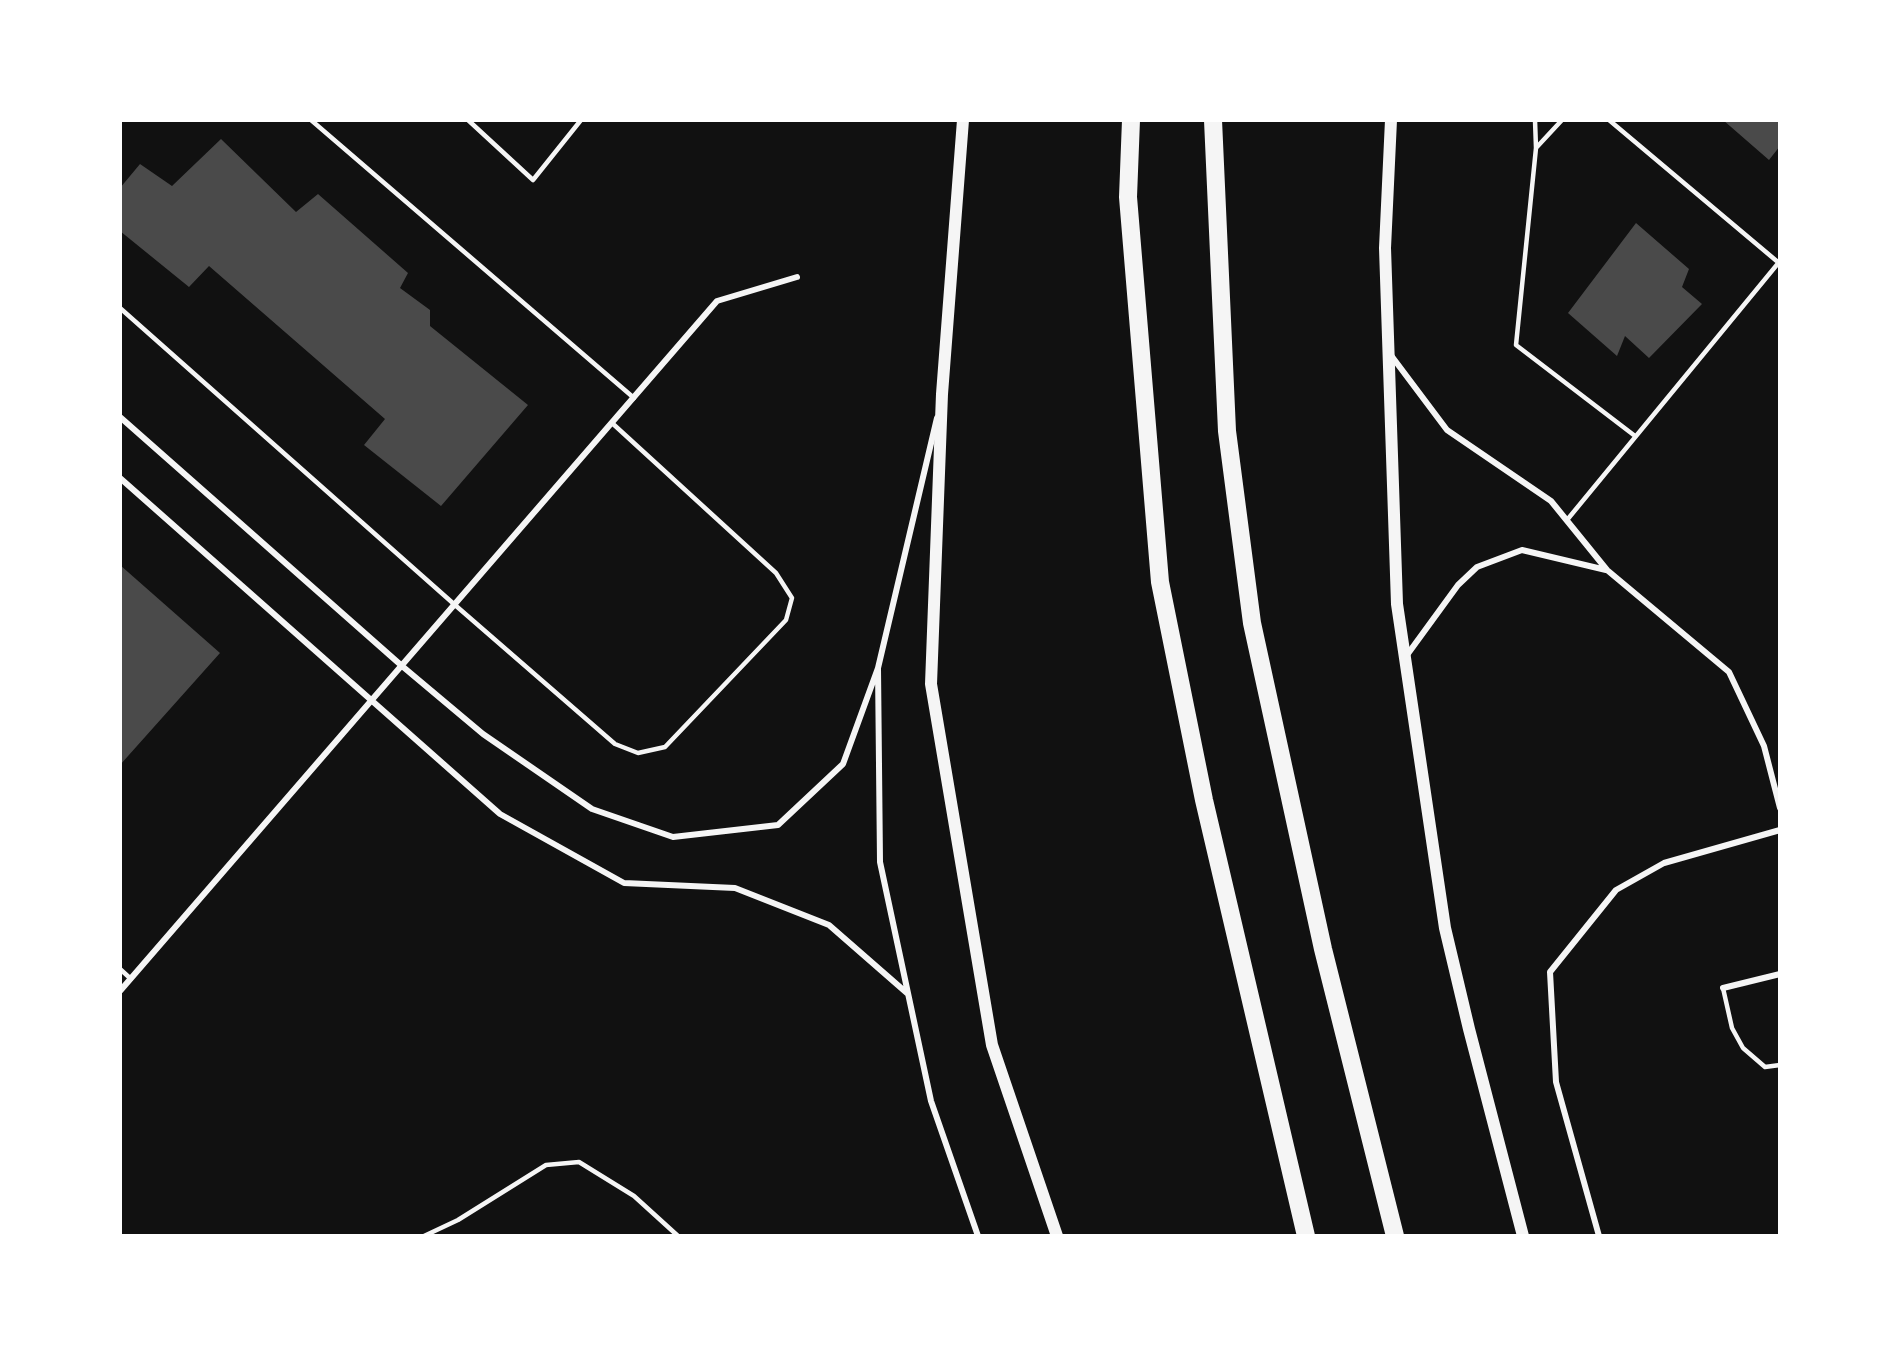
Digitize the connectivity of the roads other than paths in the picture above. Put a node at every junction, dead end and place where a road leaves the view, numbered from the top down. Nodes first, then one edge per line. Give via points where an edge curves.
1 (311, 120) edge
2 (468, 120) edge
3 (581, 120) edge
4 (963, 120) edge
5 (1131, 120) edge
6 (1213, 120) edge
7 (1391, 120) edge
8 (1535, 120) edge
9 (1562, 120) edge
10 (1609, 120) edge
11 (1536, 148) junction
12 (1780, 262) edge
13 (797, 276) dead end
14 (120, 308) edge
15 (1388, 351) junction
16 (942, 394) junction
17 (634, 398) junction
18 (120, 417) edge
19 (612, 423) junction
20 (1635, 436) junction
21 (120, 478) edge
22 (1567, 520) junction
23 (1607, 570) junction
24 (455, 605) junction
25 (1406, 657) junction
26 (402, 666) junction
27 (878, 668) junction
28 (372, 701) junction
29 (1780, 808) edge
30 (1780, 830) edge
31 (120, 969) edge
32 (1780, 974) edge
33 (131, 979) junction
34 (1723, 988) joint
35 (120, 992) edge
36 (908, 994) junction
37 (1780, 1065) edge
38 (424, 1236) edge
39 (678, 1236) edge
40 (978, 1236) edge
41 (1057, 1236) edge
42 (1306, 1236) edge
43 (1395, 1236) edge
44 (1523, 1236) edge
45 (1599, 1236) edge

1 - 17 lane
2 - 3 lane via 533,180
4 - 16 main road
5 - 42 highway via 1128,197 1160,582 1204,800
6 - 43 highway via 1227,430 1252,624 1323,949
7 - 15 main road via 1385,248
8 - 11 lane
9 - 11 lane
10 - 12 lane
11 - 20 lane via 1516,345
12 - 20 lane
13 - 17 street via 717,301
14 - 24 lane
15 - 22 street via 1447,430 1551,501
15 - 25 main road via 1397,604
16 - 27 street
16 - 41 main road via 931,684 992,1045
17 - 19 street
18 - 26 street
19 - 24 street
19 - 24 lane via 776,573 792,598 786,620 665,747 638,753 615,744
20 - 22 lane
21 - 28 street
22 - 23 street
23 - 25 street via 1522,550 1478,567 1458,585
23 - 29 street via 1729,672 1764,746
24 - 26 street
25 - 44 main road via 1445,928
26 - 27 street via 483,734 592,809 673,837 778,825 843,764
26 - 28 street
27 - 36 street via 880,862
28 - 33 street
28 - 36 street via 500,814 624,883 735,888 829,925
30 - 45 street via 1664,863 1616,890 1550,972 1556,1082
31 - 33 lane
32 - 34 street
33 - 35 street
34 - 37 lane via 1732,1028 1743,1048 1765,1067
36 - 40 street via 930,1101
38 - 39 lane via 458,1220 546,1165 579,1162 634,1196

